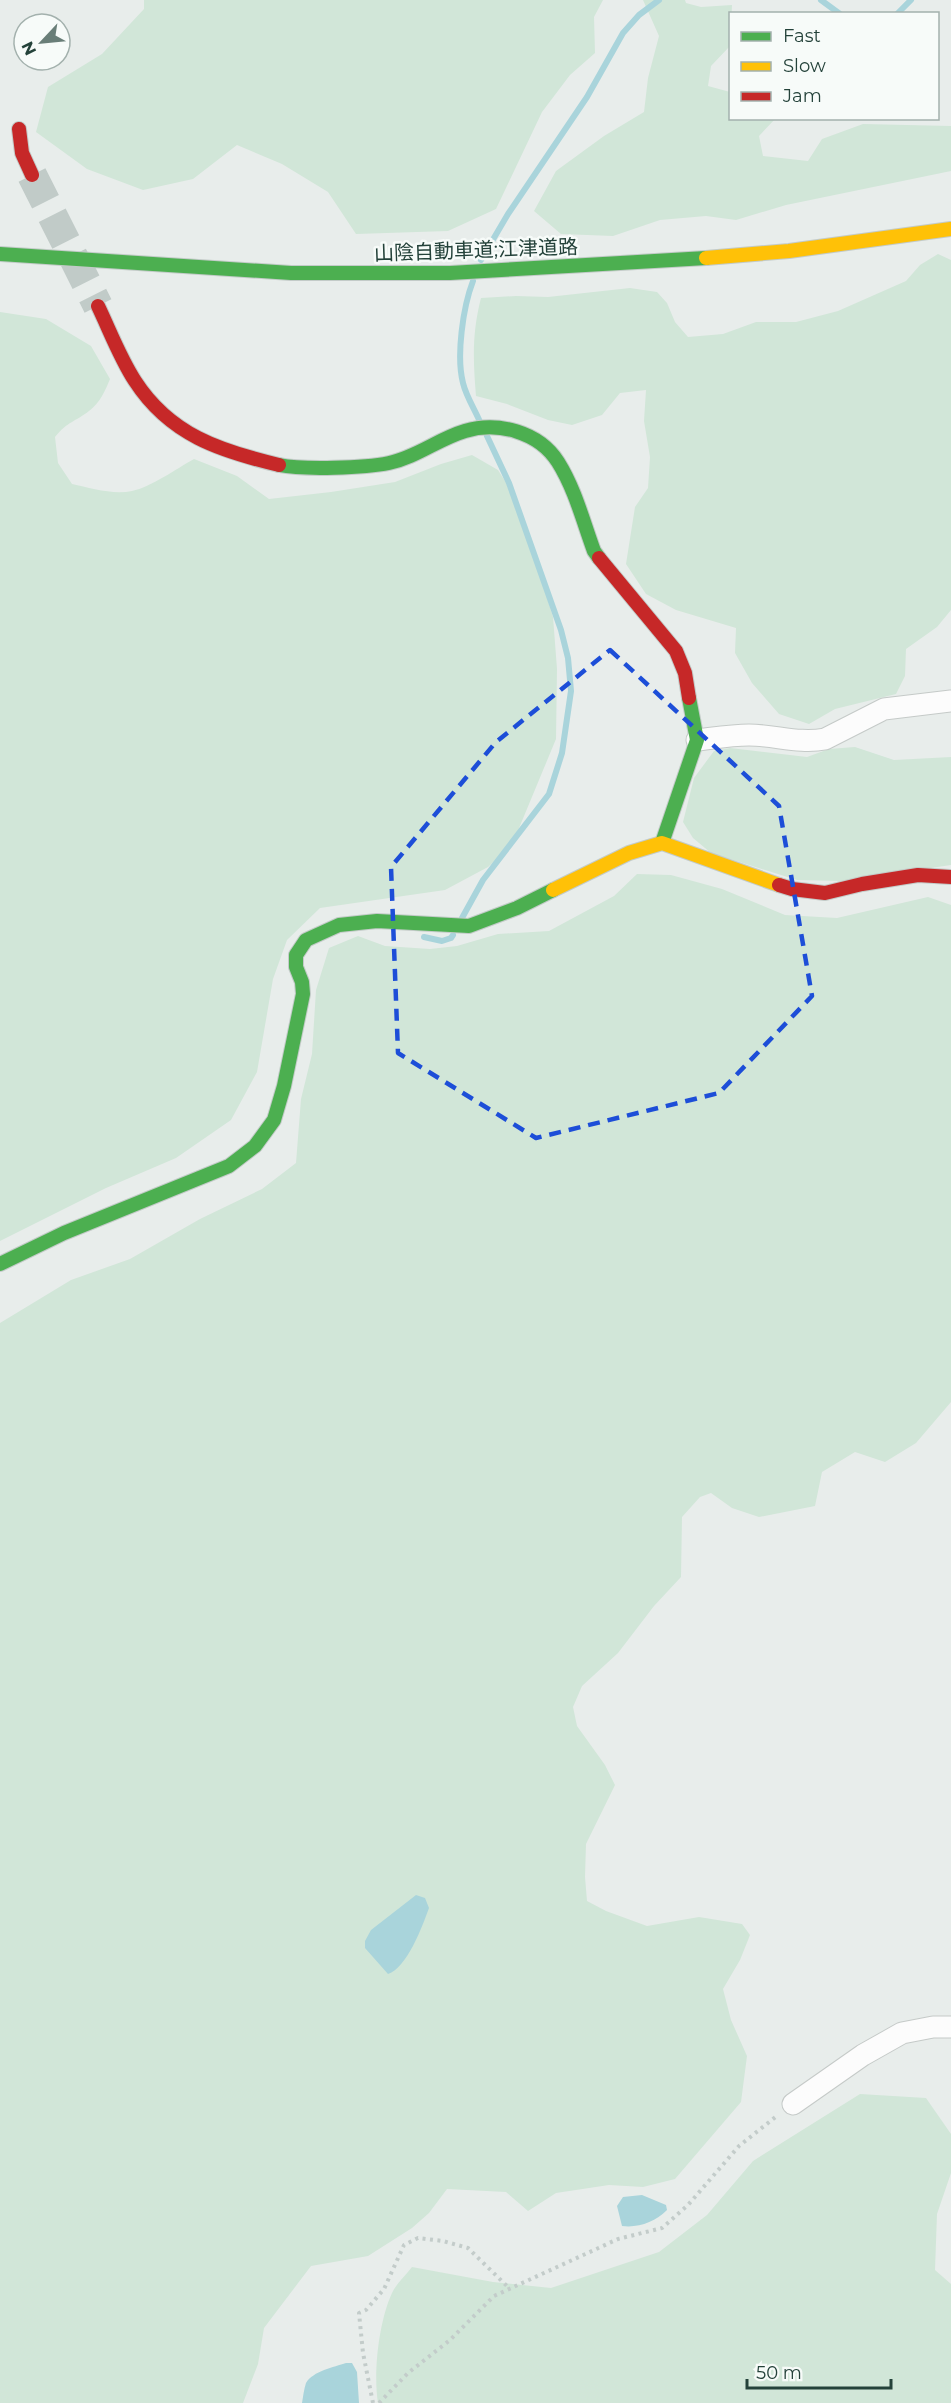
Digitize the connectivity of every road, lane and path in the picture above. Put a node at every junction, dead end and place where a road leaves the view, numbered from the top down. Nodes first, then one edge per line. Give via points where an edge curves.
1 (19, 129) dead end
2 (32, 175) tunnel mouth
3 (951, 229) edge
4 (0, 254) edge
5 (98, 306) tunnel mouth
6 (951, 701) edge
7 (697, 740) junction
8 (662, 843) junction
9 (951, 877) edge
10 (0, 1264) edge
11 (951, 2027) edge
12 (793, 2104) joint
13 (510, 2289) junction
14 (373, 2403) edge
15 (379, 2403) edge

1 - 2 main road via 22,153
3 - 4 main road, 山陰自動車道;江津道路 via 789,251 450,273 291,273
5 - 7 main road via 135,381 162,415 183,431 250,458 285,466 368,467 419,454 465,431 508,428 534,438 557,460 594,551 676,651 685,673
6 - 7 street via 884,709 817,741 751,735
7 - 8 main road
8 - 9 main road via 792,889 825,893 918,875
8 - 10 main road via 628,853 517,908 469,926 401,921 339,925 306,940 296,955 303,994 284,1086 274,1120 255,1146 229,1166 64,1233
11 - 12 street via 902,2033
12 - 13 path via 740,2146 662,2228 618,2239
13 - 14 path via 468,2248 418,2238 404,2245 384,2289 359,2313
13 - 15 path via 494,2296

